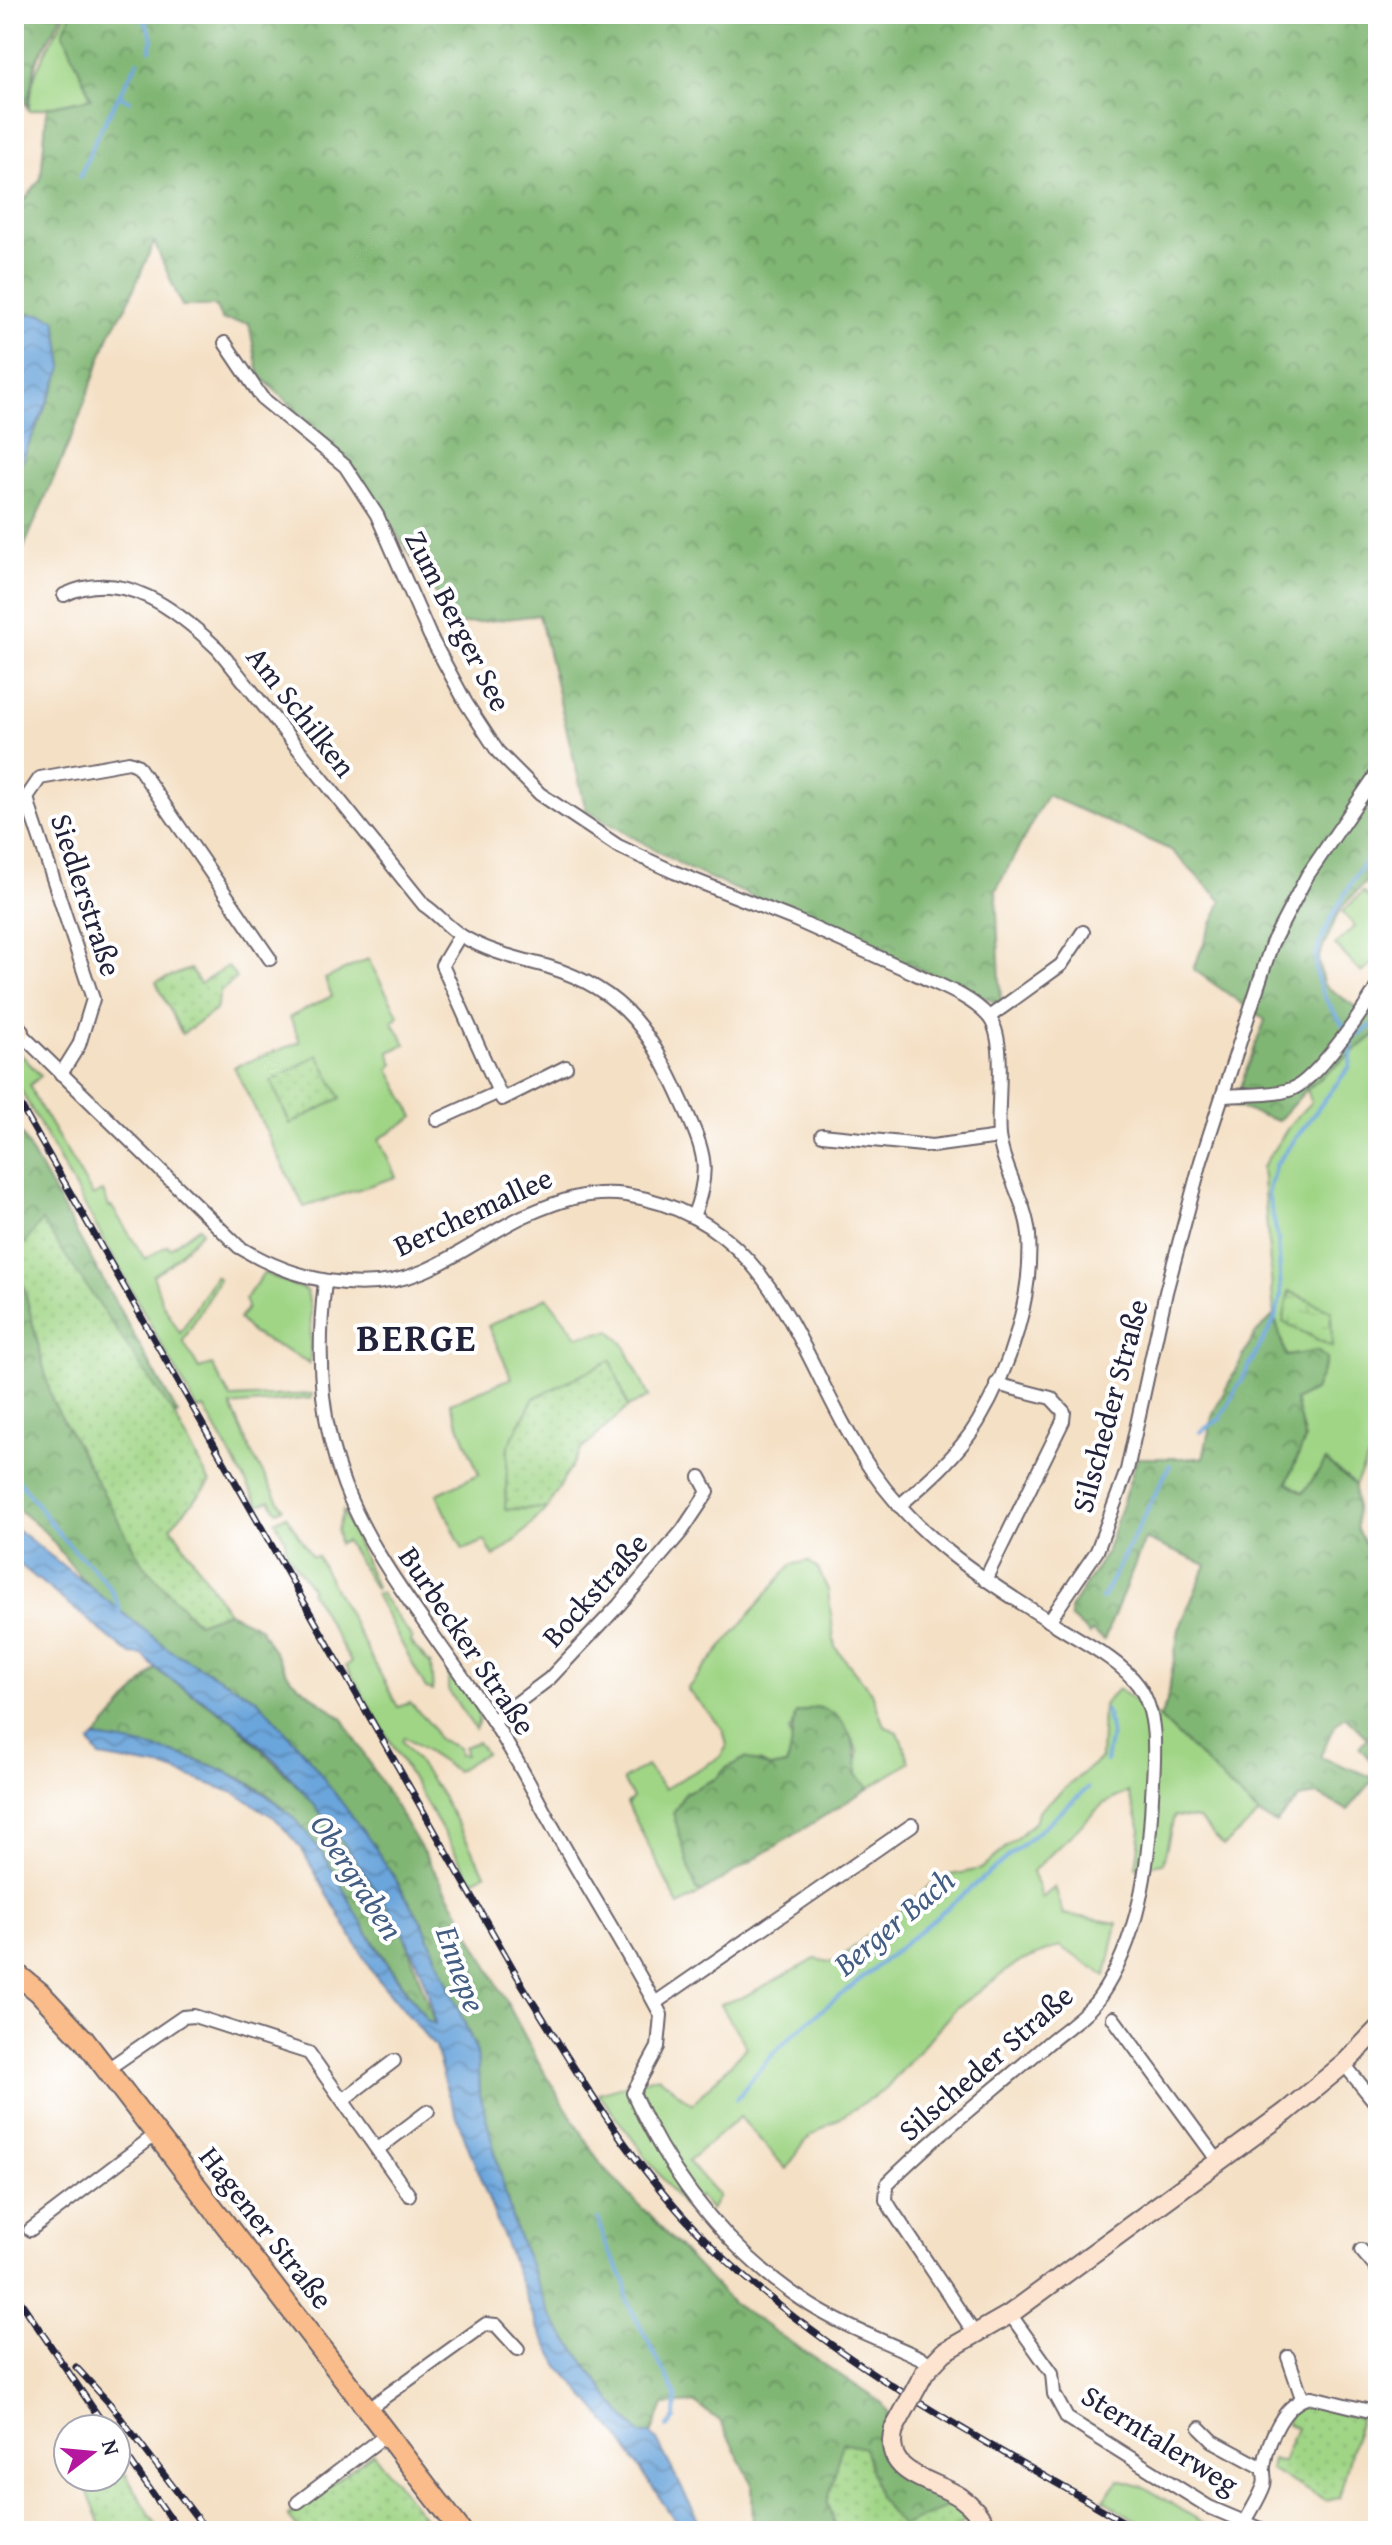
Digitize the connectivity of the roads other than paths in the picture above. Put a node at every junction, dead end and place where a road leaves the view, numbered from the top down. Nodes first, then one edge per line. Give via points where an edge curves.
1 (225, 343) dead end
2 (64, 595) dead end
3 (1378, 772) edge
4 (1083, 932) dead end
5 (460, 935) junction
6 (270, 959) dead end
7 (1378, 985) edge
8 (989, 1017) junction
9 (17, 1028) edge
10 (566, 1067) dead end
11 (61, 1074) junction
12 (499, 1092) junction
13 (1225, 1096) junction
14 (437, 1120) dead end
15 (822, 1135) dead end
16 (999, 1137) junction
17 (693, 1217) junction
18 (325, 1282) junction
19 (996, 1384) junction
20 (700, 1477) dead end
21 (899, 1506) junction
22 (985, 1580) junction
23 (1049, 1621) junction
24 (493, 1721) junction
25 (912, 1825) dead end
26 (14, 1972) edge
27 (655, 2003) junction
28 (1113, 2018) dead end
29 (1378, 2029) edge
30 (394, 2061) dead end
31 (1344, 2064) junction
32 (106, 2070) junction
33 (344, 2099) junction
34 (1378, 2106) edge
35 (428, 2111) dead end
36 (155, 2135) junction
37 (378, 2149) junction
38 (1218, 2161) junction
39 (409, 2195) dead end
40 (30, 2230) dead end
41 (1361, 2250) dead end
42 (1378, 2270) edge
43 (1010, 2314) junction
44 (975, 2334) junction
45 (518, 2349) dead end
46 (1288, 2357) dead end
47 (928, 2368) junction
48 (1302, 2398) junction
49 (368, 2409) junction
50 (1378, 2413) edge
51 (1200, 2428) dead end
52 (386, 2435) junction
53 (1263, 2468) junction
54 (298, 2502) dead end
55 (1246, 2520) junction
56 (461, 2531) edge
57 (988, 2531) edge
58 (1266, 2531) edge

1 - 8 street, Zum Berger See via 262,398 345,466 377,515 466,703 498,752 540,794 618,846 914,973
2 - 5 street, Am Schilken via 104,586 129,589 185,618 226,657 417,897
3 - 13 street, Silscheder Straße via 1291,902 1272,943
4 - 8 street via 1061,965
5 - 12 street via 442,965
5 - 17 street, Am Schilken via 573,975 602,989 634,1016 660,1055 701,1145 706,1177
6 - 11 street, Siedlerstraße via 137,765 129,762 40,778 27,797 93,999 79,1045
7 - 13 street via 1306,1083 1289,1091
8 - 16 street via 999,1043
9 - 11 street, Berchemallee
10 - 12 street via 502,1099
11 - 18 street, Berchemallee via 239,1247 262,1261
12 - 14 street
13 - 23 street, Silscheder Straße via 1201,1161 1170,1278 1127,1470 1097,1551
15 - 16 street via 932,1146
16 - 19 street via 1029,1234 1025,1302
17 - 18 street, Berchemallee via 625,1195 579,1195 505,1225 405,1278
17 - 21 street, Berchemallee via 742,1251 758,1269 781,1302 851,1438
18 - 24 street, Burbecker Straße via 319,1363 327,1434 340,1479 387,1572
19 - 21 street via 978,1422 946,1464
19 - 22 street via 1051,1398 1064,1412
20 - 24 street, Bockstraße via 708,1492 673,1542 549,1679
21 - 22 street, Berchemallee
22 - 23 street, Berchemallee
23 - 44 street, Silscheder Straße via 1102,1654 1138,1685 1155,1747 1150,1839 1139,1908 1098,2001 887,2184 886,2200
24 - 27 street, Burbecker Straße
25 - 27 street
26 - 32 main road, Hagener Straße via 67,2020
27 - 47 street, Burbecker Straße via 661,2015 658,2047 633,2093 647,2125 709,2218 750,2262 811,2306
28 - 38 street
29 - 31 street
30 - 33 street
31 - 34 street
31 - 38 street
32 - 33 street via 172,2021 194,2016 309,2053
32 - 36 main road, Hagener Straße
33 - 37 street
35 - 37 street
36 - 40 street
36 - 49 main road, Hagener Straße
37 - 39 street
38 - 43 street
41 - 42 street
43 - 44 street
43 - 55 street, Sterntalerweg via 1052,2373 1060,2410 1078,2427 1209,2507
44 - 47 street
45 - 49 street via 496,2325 486,2324
46 - 48 street
47 - 57 street, bridge via 891,2444 903,2467 960,2497
48 - 50 street
48 - 53 street via 1282,2418
49 - 52 main road, Hagener Straße
51 - 53 street via 1213,2441
52 - 54 street
52 - 56 main road, Hagener Straße
53 - 55 street via 1265,2483
55 - 58 street, Sterntalerweg

